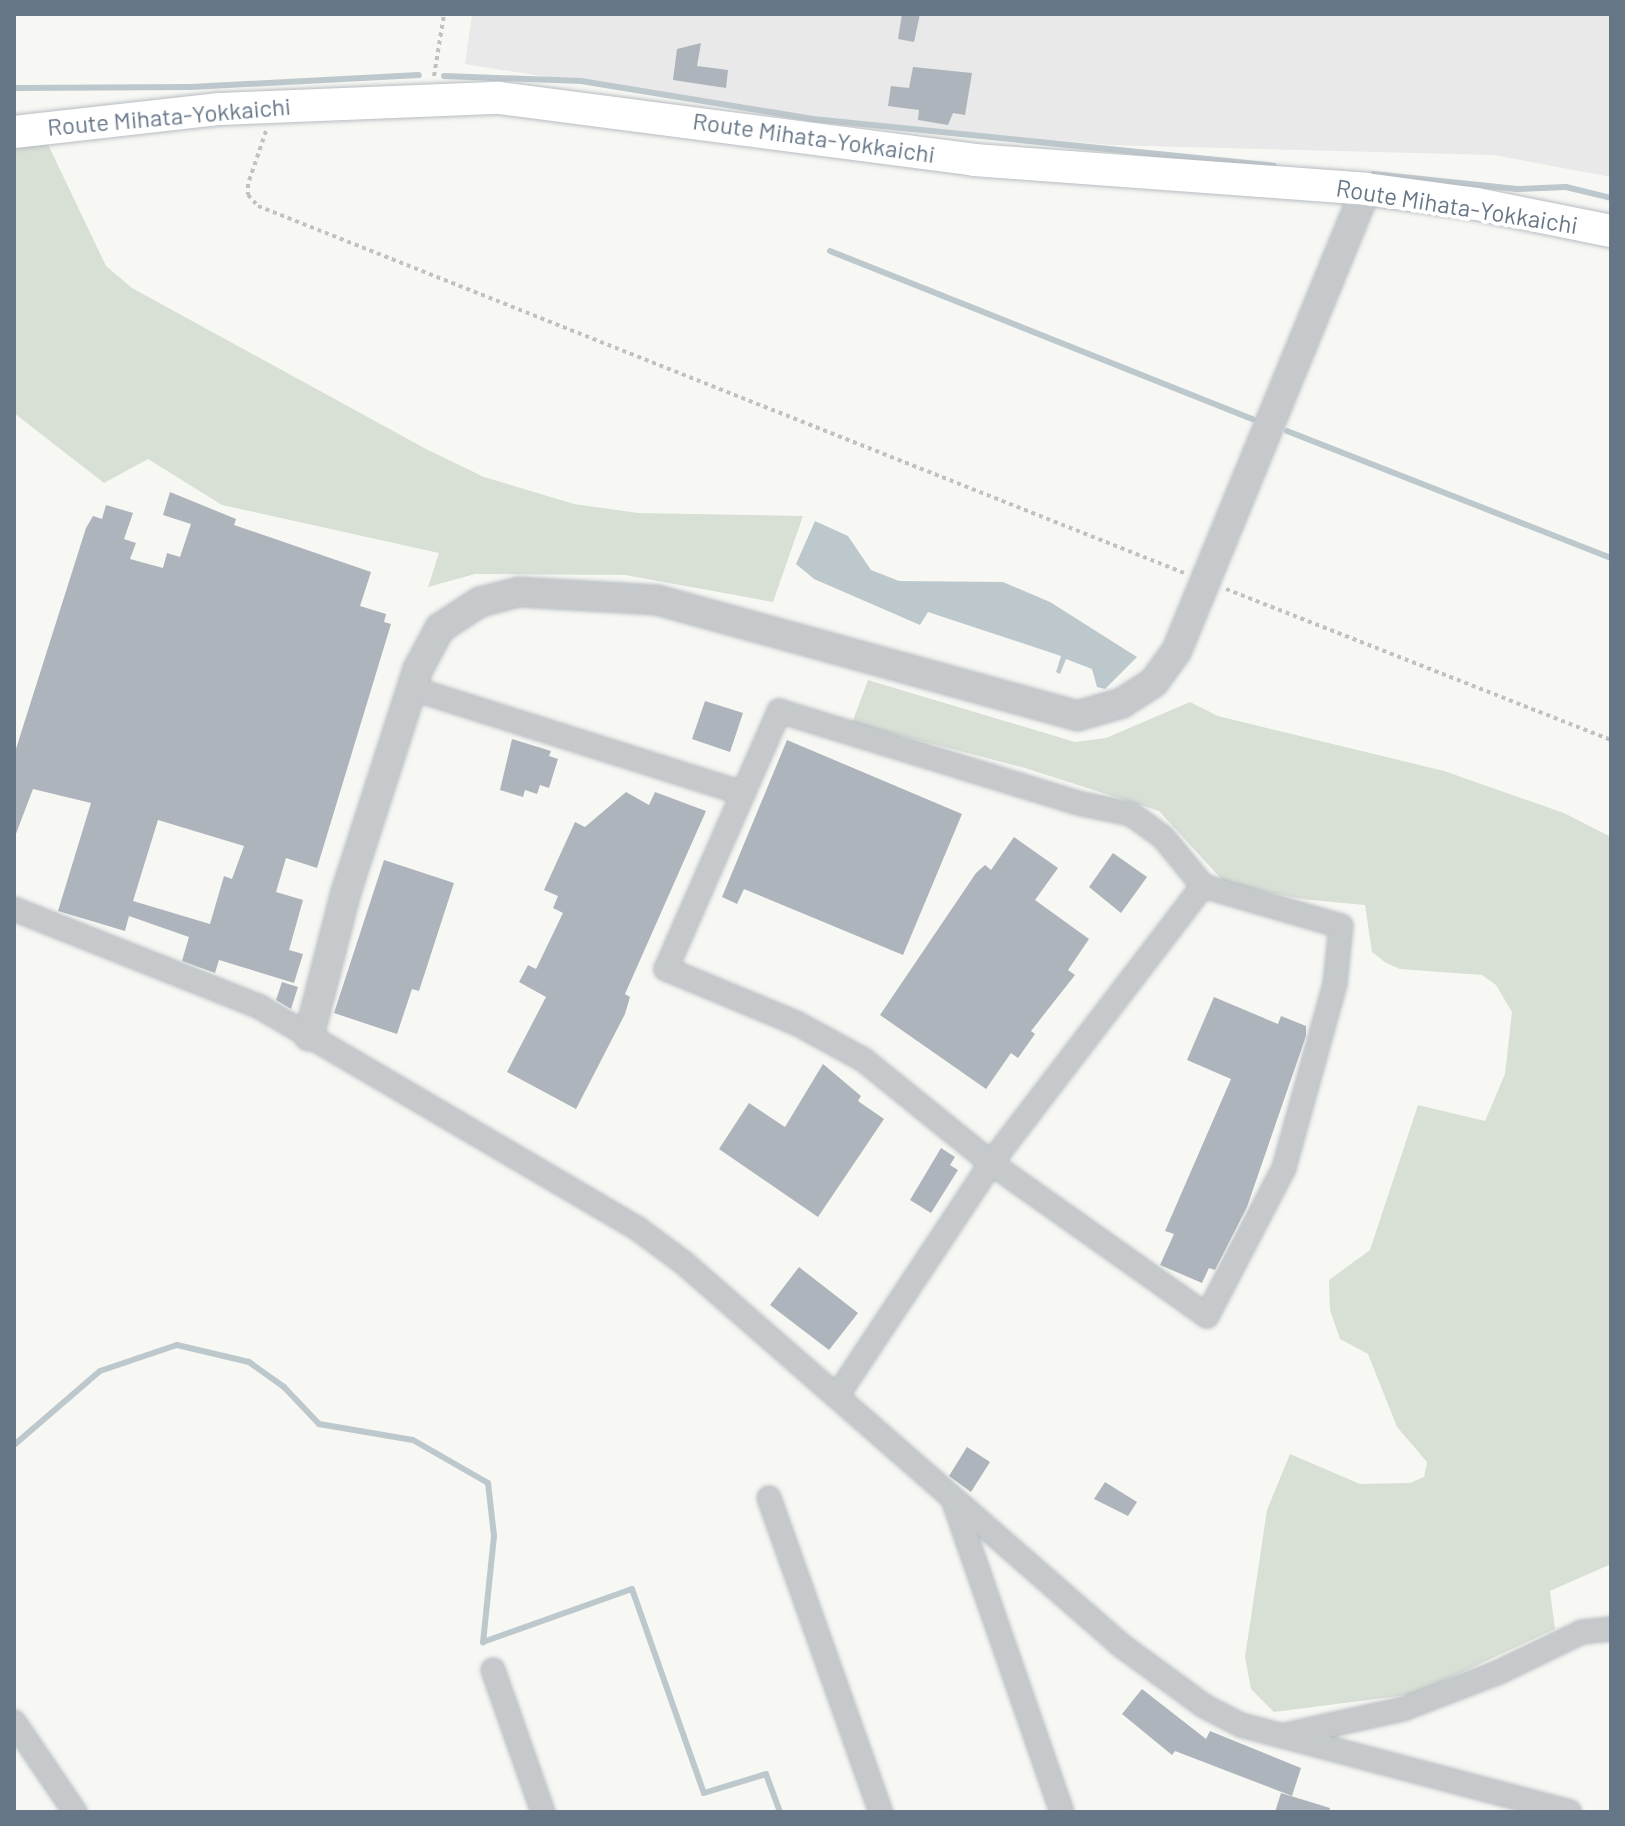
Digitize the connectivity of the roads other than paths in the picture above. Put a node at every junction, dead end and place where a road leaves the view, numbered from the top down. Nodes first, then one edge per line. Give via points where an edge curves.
1 (14, 132) edge
2 (1366, 189) junction
3 (1611, 231) edge
4 (411, 688) junction
5 (743, 793) junction
6 (1203, 886) junction
7 (14, 909) edge
8 (309, 1036) junction
9 (991, 1163) junction
10 (837, 1396) junction
11 (769, 1498) dead end
12 (953, 1501) junction
13 (1611, 1629) edge
14 (493, 1670) dead end
15 (14, 1722) edge
16 (1280, 1736) junction
17 (75, 1812) edge
18 (543, 1812) edge
19 (881, 1812) edge
20 (1062, 1812) edge
21 (1570, 1812) edge

1 - 2 main road, Route Mihata-Yokkaichi via 273,106 499,98 974,160
2 - 3 main road, Route Mihata-Yokkaichi
2 - 4 street via 1177,650 1154,682 1122,703 1077,716 696,610 594,593 519,592 466,608 430,641
4 - 5 street
4 - 8 street via 346,892
5 - 6 street via 779,711 1082,804 1131,814 1163,837
5 - 9 street via 666,969 826,1037 896,1083
6 - 9 street
6 - 9 street via 1341,926 1335,984 1284,1168 1207,1316
7 - 8 street via 229,992
8 - 10 street via 638,1229
9 - 10 street
10 - 12 street
11 - 19 street
12 - 16 street via 1122,1646 1204,1706 1241,1725
12 - 20 street
13 - 16 street via 1582,1632 1497,1673 1403,1709
14 - 18 street
15 - 17 street
16 - 21 street

